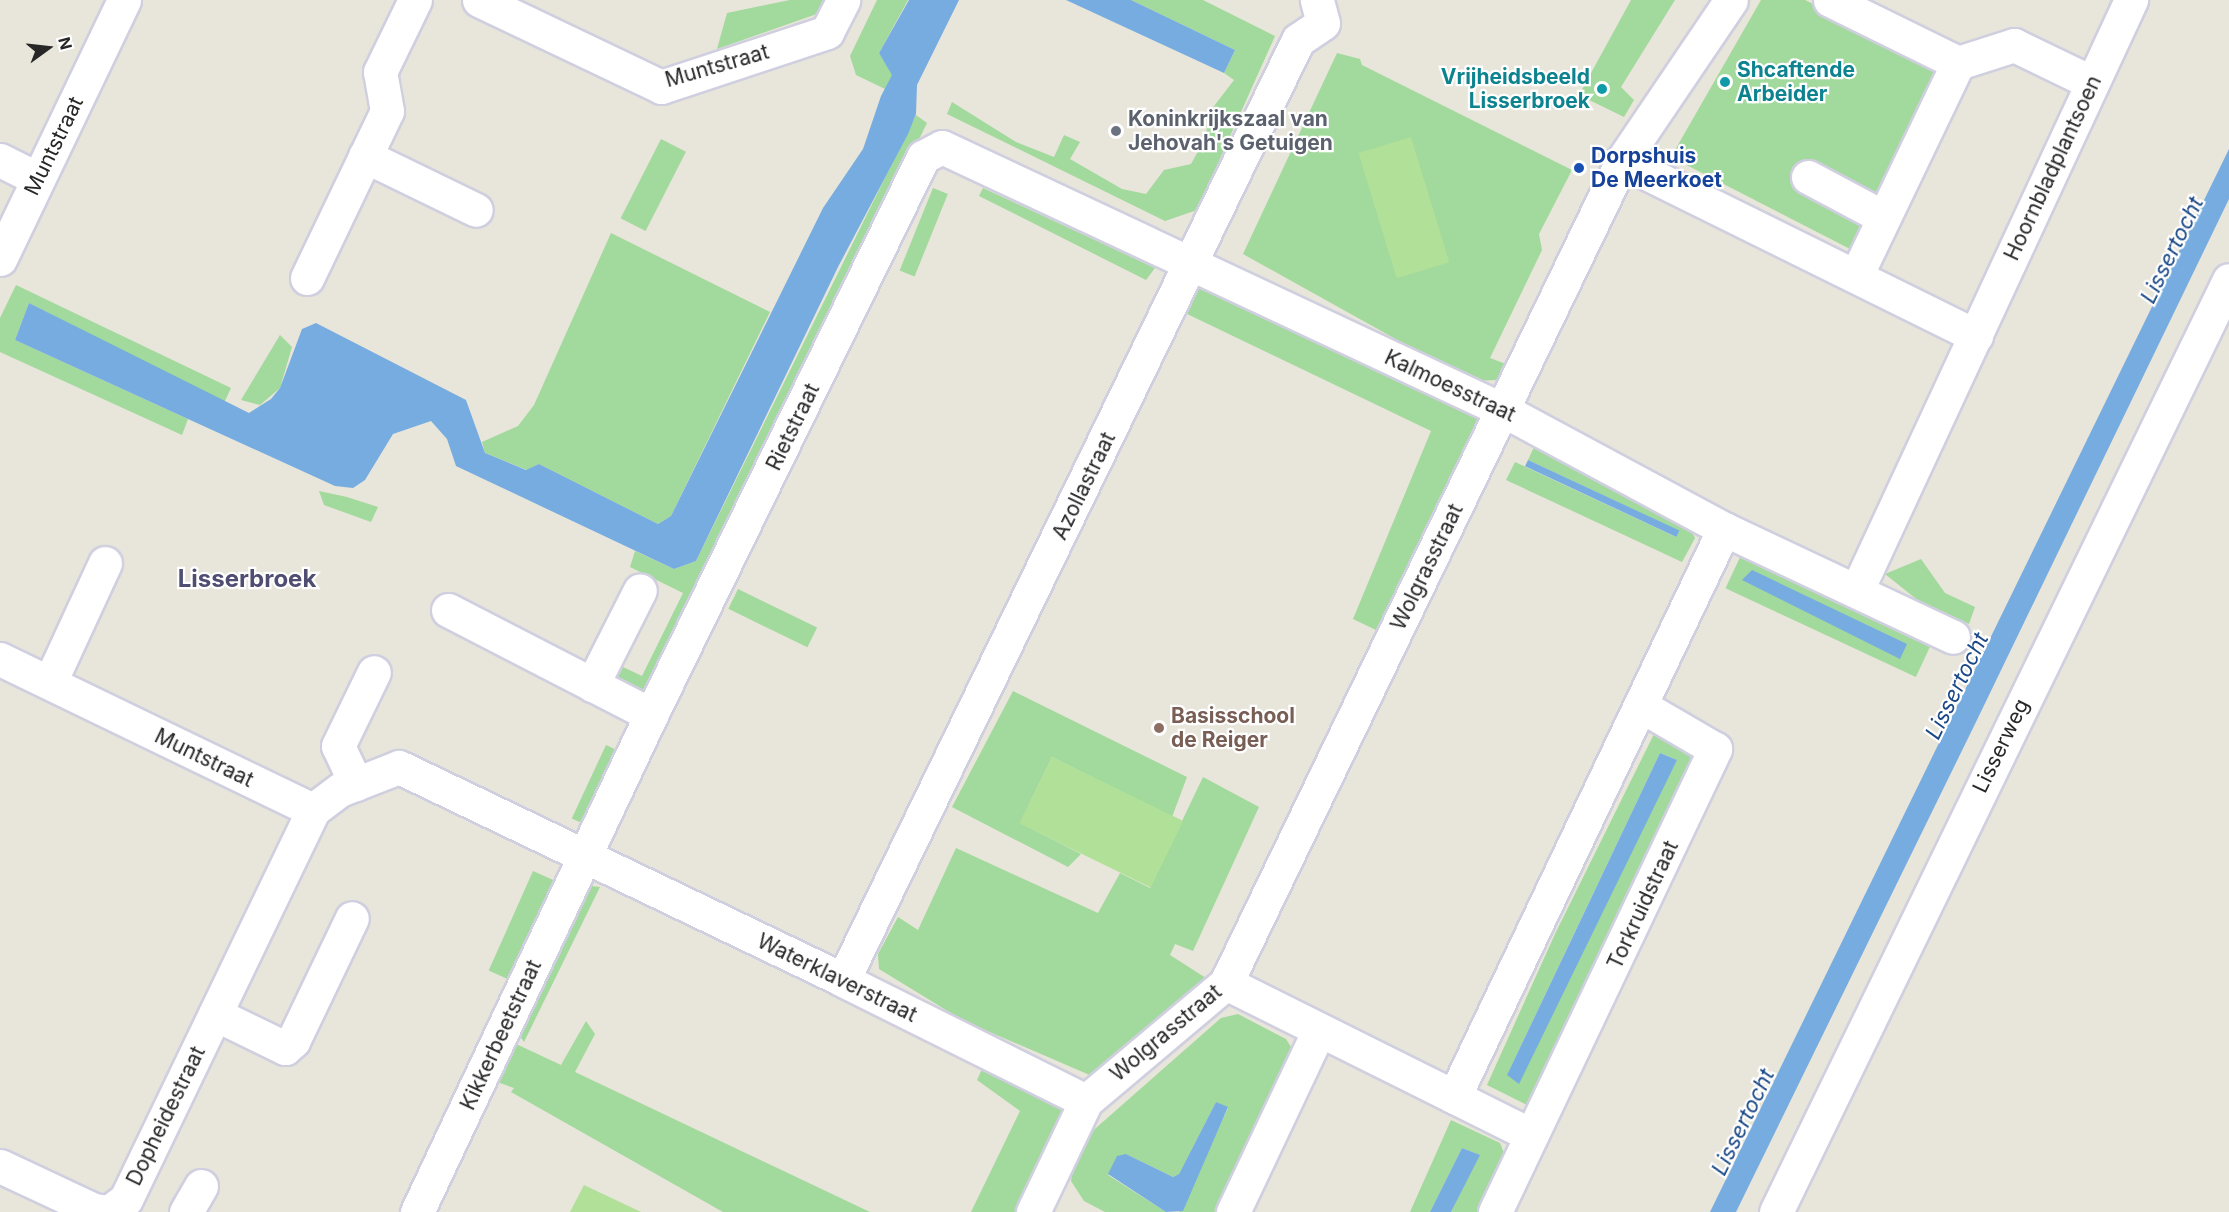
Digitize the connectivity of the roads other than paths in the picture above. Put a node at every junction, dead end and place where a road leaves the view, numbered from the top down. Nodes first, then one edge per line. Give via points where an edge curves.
1 (124, 0) edge
2 (415, 0) edge
3 (479, 0) edge
4 (843, 0) edge
5 (1317, 0) edge
6 (1731, 0) edge
7 (1830, 0) edge
8 (2131, 0) edge
9 (1958, 63) junction
10 (2078, 76) dead end
11 (942, 147) joint
12 (365, 156) junction
13 (0, 160) edge
14 (1622, 161) junction
15 (1808, 177) dead end
16 (38, 179) junction
17 (476, 210) dead end
18 (1883, 217) junction
19 (0, 259) edge
20 (1191, 266) junction
21 (1856, 276) junction
22 (308, 278) dead end
23 (2229, 280) edge
24 (1976, 336) junction
25 (1503, 410) junction
26 (1724, 529) junction
27 (105, 563) dead end
28 (640, 590) dead end
29 (1857, 590) junction
30 (448, 610) dead end
31 (1953, 637) dead end
32 (0, 658) edge
33 (374, 672) dead end
34 (50, 682) junction
35 (592, 685) junction
36 (1642, 707) junction
37 (651, 715) junction
38 (356, 784) junction
39 (313, 810) junction
40 (586, 857) junction
41 (352, 918) dead end
42 (843, 980) junction
43 (1226, 983) junction
44 (215, 1014) junction
45 (1319, 1030) junction
46 (1454, 1096) junction
47 (1086, 1101) junction
48 (1531, 1135) junction
49 (0, 1166) edge
50 (1043, 1209) edge
51 (109, 1212) edge
52 (417, 1212) edge
53 (1233, 1212) edge
54 (1495, 1212) edge
55 (1776, 1212) edge

1 - 16 street, Muntstraat
2 - 12 street via 380,72 387,111
3 - 4 street, Muntstraat via 661,87 827,32
5 - 20 street, Azollastraat via 1323,23 1298,40
6 - 14 street, Wolgrasstraat
7 - 9 street
8 - 24 street, Hoornbladplantsoen
9 - 10 street, Hoornbladplantsoen via 2014,45
9 - 18 street
11 - 20 street, Kalmoesstraat
11 - 37 street, Rietstraat via 923,157
12 - 17 street
12 - 22 street
13 - 16 street
14 - 21 street
14 - 25 street, Wolgrasstraat
15 - 18 street
16 - 19 street, Muntstraat
18 - 21 street
20 - 25 street, Kalmoesstraat
20 - 42 street, Azollastraat
21 - 24 street
23 - 55 street, Lisserweg
24 - 29 street, Hoornbladplantsoen
25 - 26 street, Kalmoesstraat
25 - 43 street, Wolgrasstraat
26 - 29 street, Kalmoesstraat
26 - 36 street
27 - 34 street
28 - 35 street
29 - 31 street, Kalmoesstraat
30 - 35 street
32 - 34 street, Muntstraat
33 - 38 street via 338,746
34 - 39 street, Muntstraat
35 - 37 street
36 - 46 street
36 - 48 street, Torkruidstraat via 1715,749
37 - 40 street, Rietstraat
38 - 39 street via 340,790
38 - 40 street via 399,767
39 - 44 street, Dopheidestraat
40 - 42 street, Waterklaverstraat
40 - 52 street, Kikkerbeetstraat
41 - 44 street via 293,1041 285,1048
42 - 47 street, Waterklaverstraat
43 - 45 street
43 - 47 street, Wolgrasstraat
44 - 51 street, Dopheidestraat via 126,1199
45 - 46 street
45 - 53 street
46 - 48 street
47 - 50 street
48 - 54 street, Torkruidstraat
49 - 51 street, Dopheidestraat via 94,1210

